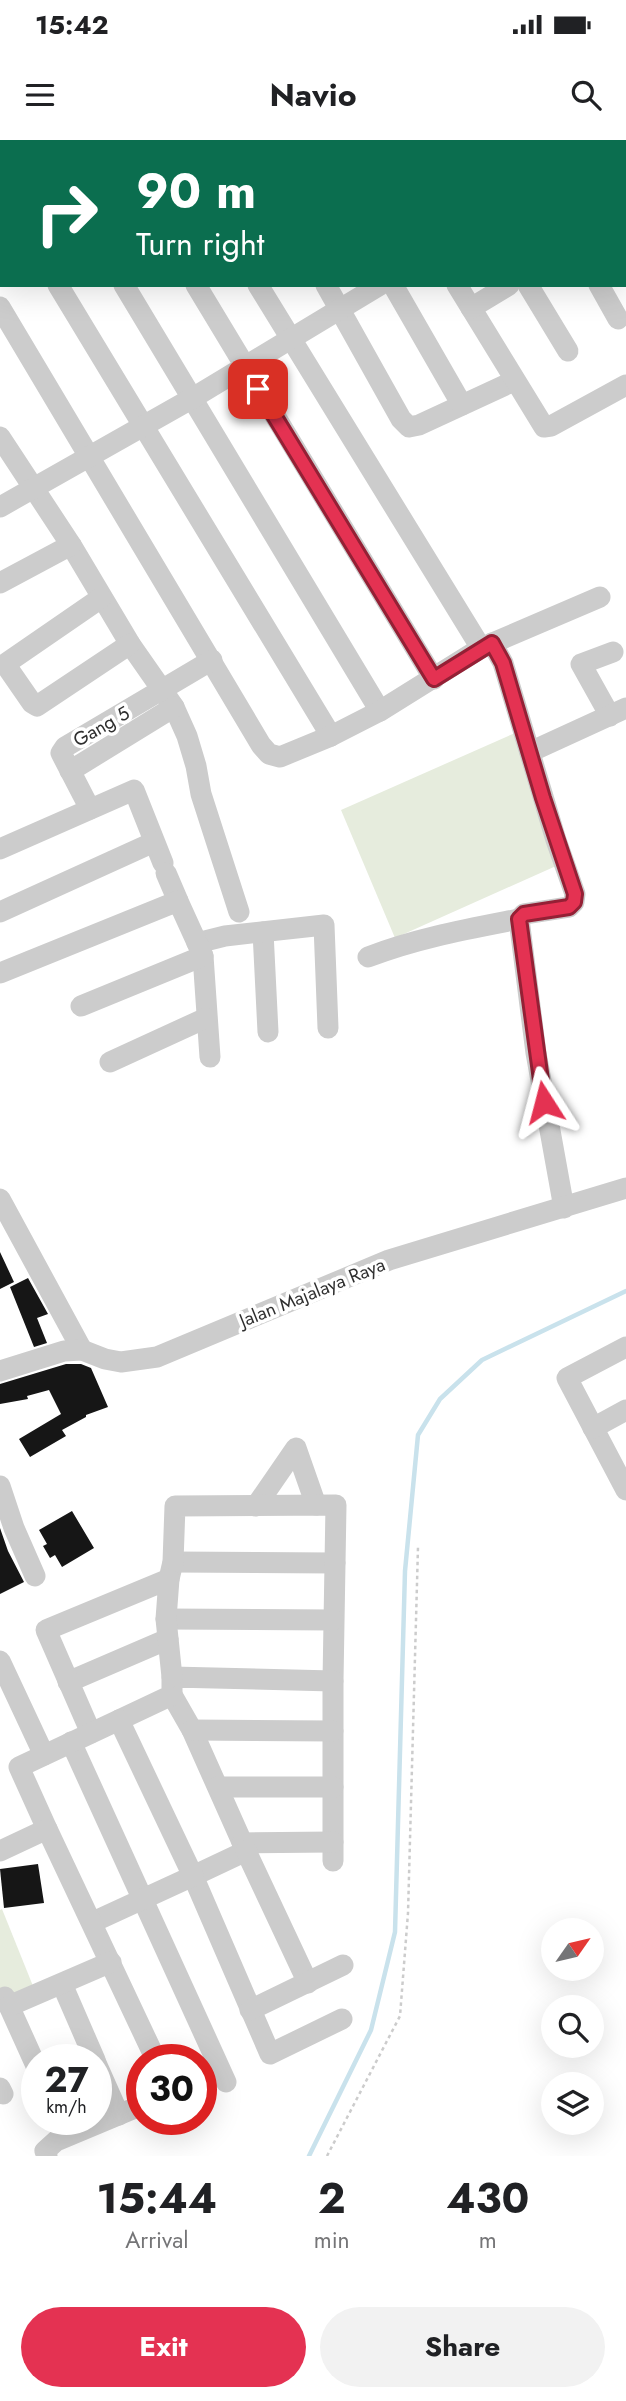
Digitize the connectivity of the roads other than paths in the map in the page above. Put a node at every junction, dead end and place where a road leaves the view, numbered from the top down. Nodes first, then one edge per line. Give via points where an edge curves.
1 (59, 287) edge
2 (125, 287) edge
3 (197, 287) edge
4 (259, 287) edge
5 (327, 287) edge
6 (377, 287) edge
7 (394, 287) edge
8 (458, 287) edge
9 (506, 287) edge
10 (529, 287) edge
11 (600, 287) edge
12 (0, 307) edge
13 (471, 308) junction
14 (340, 309) junction
15 (618, 319) dead end
16 (290, 340) junction
17 (568, 351) dead end
18 (245, 366) junction
19 (514, 381) junction
20 (626, 385) edge
21 (191, 399) junction
22 (462, 405) junction
23 (142, 426) junction
24 (0, 437) edge
25 (90, 456) junction
26 (34, 487) junction
27 (0, 507) edge
28 (71, 545) junction
29 (0, 583) edge
30 (600, 597) dead end
31 (101, 598) junction
32 (130, 644) junction
33 (487, 646) junction
34 (613, 652) dead end
35 (212, 660) junction
36 (3, 666) edge
37 (434, 679) junction
38 (168, 699) junction
39 (380, 711) junction
40 (618, 712) edge
41 (331, 736) junction
42 (530, 752) junction
43 (90, 809) junction
44 (154, 842) junction
45 (0, 849) edge
46 (178, 901) junction
47 (0, 912) edge
48 (239, 912) dead end
49 (519, 919) junction
50 (263, 932) junction
51 (200, 950) junction
52 (368, 957) dead end
53 (0, 974) edge
54 (81, 1006) dead end
55 (206, 1018) junction
56 (328, 1028) dead end
57 (268, 1032) dead end
58 (210, 1057) dead end
59 (110, 1062) dead end
60 (626, 1188) edge
61 (0, 1199) edge
62 (564, 1208) junction
63 (626, 1347) edge
64 (82, 1350) junction
65 (0, 1371) edge
66 (626, 1410) edge
67 (593, 1428) junction
68 (624, 1480) edge
69 (0, 1486) edge
70 (316, 1505) junction
71 (256, 1506) junction
72 (335, 1563) junction
73 (171, 1570) junction
74 (35, 1576) dead end
75 (333, 1620) junction
76 (167, 1629) junction
77 (0, 1661) edge
78 (332, 1681) junction
79 (68, 1682) junction
80 (172, 1686) junction
81 (9, 1703) edge
82 (119, 1720) junction
83 (192, 1730) junction
84 (333, 1731) junction
85 (91, 1733) junction
86 (71, 1742) junction
87 (44, 1755) junction
88 (9, 1771) edge
89 (218, 1787) junction
90 (333, 1787) junction
91 (47, 1829) junction
92 (244, 1847) junction
93 (0, 1851) edge
94 (192, 1876) junction
95 (144, 1899) junction
96 (93, 1922) junction
97 (111, 1962) junction
98 (343, 1965) dead end
99 (308, 1983) junction
100 (62, 1984) junction
101 (250, 2010) junction
102 (342, 2019) dead end
103 (26, 2044) edge
104 (88, 2044) edge
105 (149, 2044) edge
106 (226, 2082) dead end
107 (112, 2099) edge
108 (126, 2112) edge
109 (119, 2115) junction
110 (112, 2117) edge
111 (59, 2135) edge
112 (47, 2156) edge

1 - 23 street
2 - 21 street
3 - 18 street
4 - 16 street
5 - 14 street
6 - 14 street
7 - 22 street
8 - 13 street
9 - 13 street
10 - 17 street
11 - 15 street
12 - 25 street
13 - 19 street
14 - 16 street
14 - 22 street via 406,425 419,425
16 - 18 street
16 - 33 street
18 - 21 street
18 - 37 street
19 - 20 street via 546,428
19 - 22 street
21 - 23 street
21 - 39 street
23 - 25 street
23 - 41 street
24 - 26 street
25 - 26 street
25 - 35 street
26 - 27 street
26 - 28 street
28 - 29 street
28 - 31 street
30 - 33 street
31 - 32 street
31 - 36 street
32 - 36 street via 37,706
32 - 38 street
33 - 37 street
33 - 42 street via 503,663
34 - 40 street via 581,664
35 - 38 street
35 - 41 street via 269,754 280,757
37 - 39 street
38 - 43 street, Gang 5 via 65,747 61,753
38 - 48 street via 187,736
39 - 41 street
40 - 42 street
42 - 49 street via 576,898 569,907 524,914
43 - 44 street via 134,790
43 - 45 street
44 - 46 street
44 - 47 street
46 - 51 street
46 - 53 street
49 - 52 street via 399,945
49 - 62 street
50 - 51 street via 225,936
50 - 56 street via 324,925
50 - 57 street
51 - 54 street
51 - 55 street
55 - 58 street
55 - 59 street
60 - 62 street, Jalan Majalaya Raya
61 - 64 street
62 - 64 street, Jalan Majalaya Raya via 388,1260 157,1357 121,1362
63 - 67 street via 567,1378
64 - 65 street, Jalan Majalaya Raya via 50,1354
66 - 67 street
67 - 68 street
69 - 74 street
70 - 71 street
70 - 71 street via 294,1438
70 - 72 street via 336,1505
71 - 73 street via 175,1507
72 - 73 street
72 - 75 street
73 - 76 street
73 - 79 street via 46,1630
75 - 76 street
75 - 78 street
76 - 79 street
76 - 80 street
77 - 81 street
78 - 80 street
78 - 84 street
79 - 85 street
80 - 82 street
80 - 83 street
81 - 87 street
82 - 85 street
82 - 94 street
83 - 84 street
83 - 89 street
84 - 90 street
85 - 86 street
86 - 87 street
86 - 95 street
87 - 88 street
88 - 91 street
89 - 90 street
89 - 92 street
90 - 92 street via 333,1851
91 - 93 street
91 - 96 street
92 - 94 street
92 - 99 street
94 - 95 street
94 - 101 street
95 - 96 street
95 - 106 street
96 - 97 street
97 - 100 street
97 - 105 street
98 - 99 street
99 - 101 street
100 - 103 street via 7,2001
100 - 104 street
101 - 102 street via 270,2054
107 - 109 street
108 - 109 street
109 - 110 street
111 - 112 street via 45,2151

